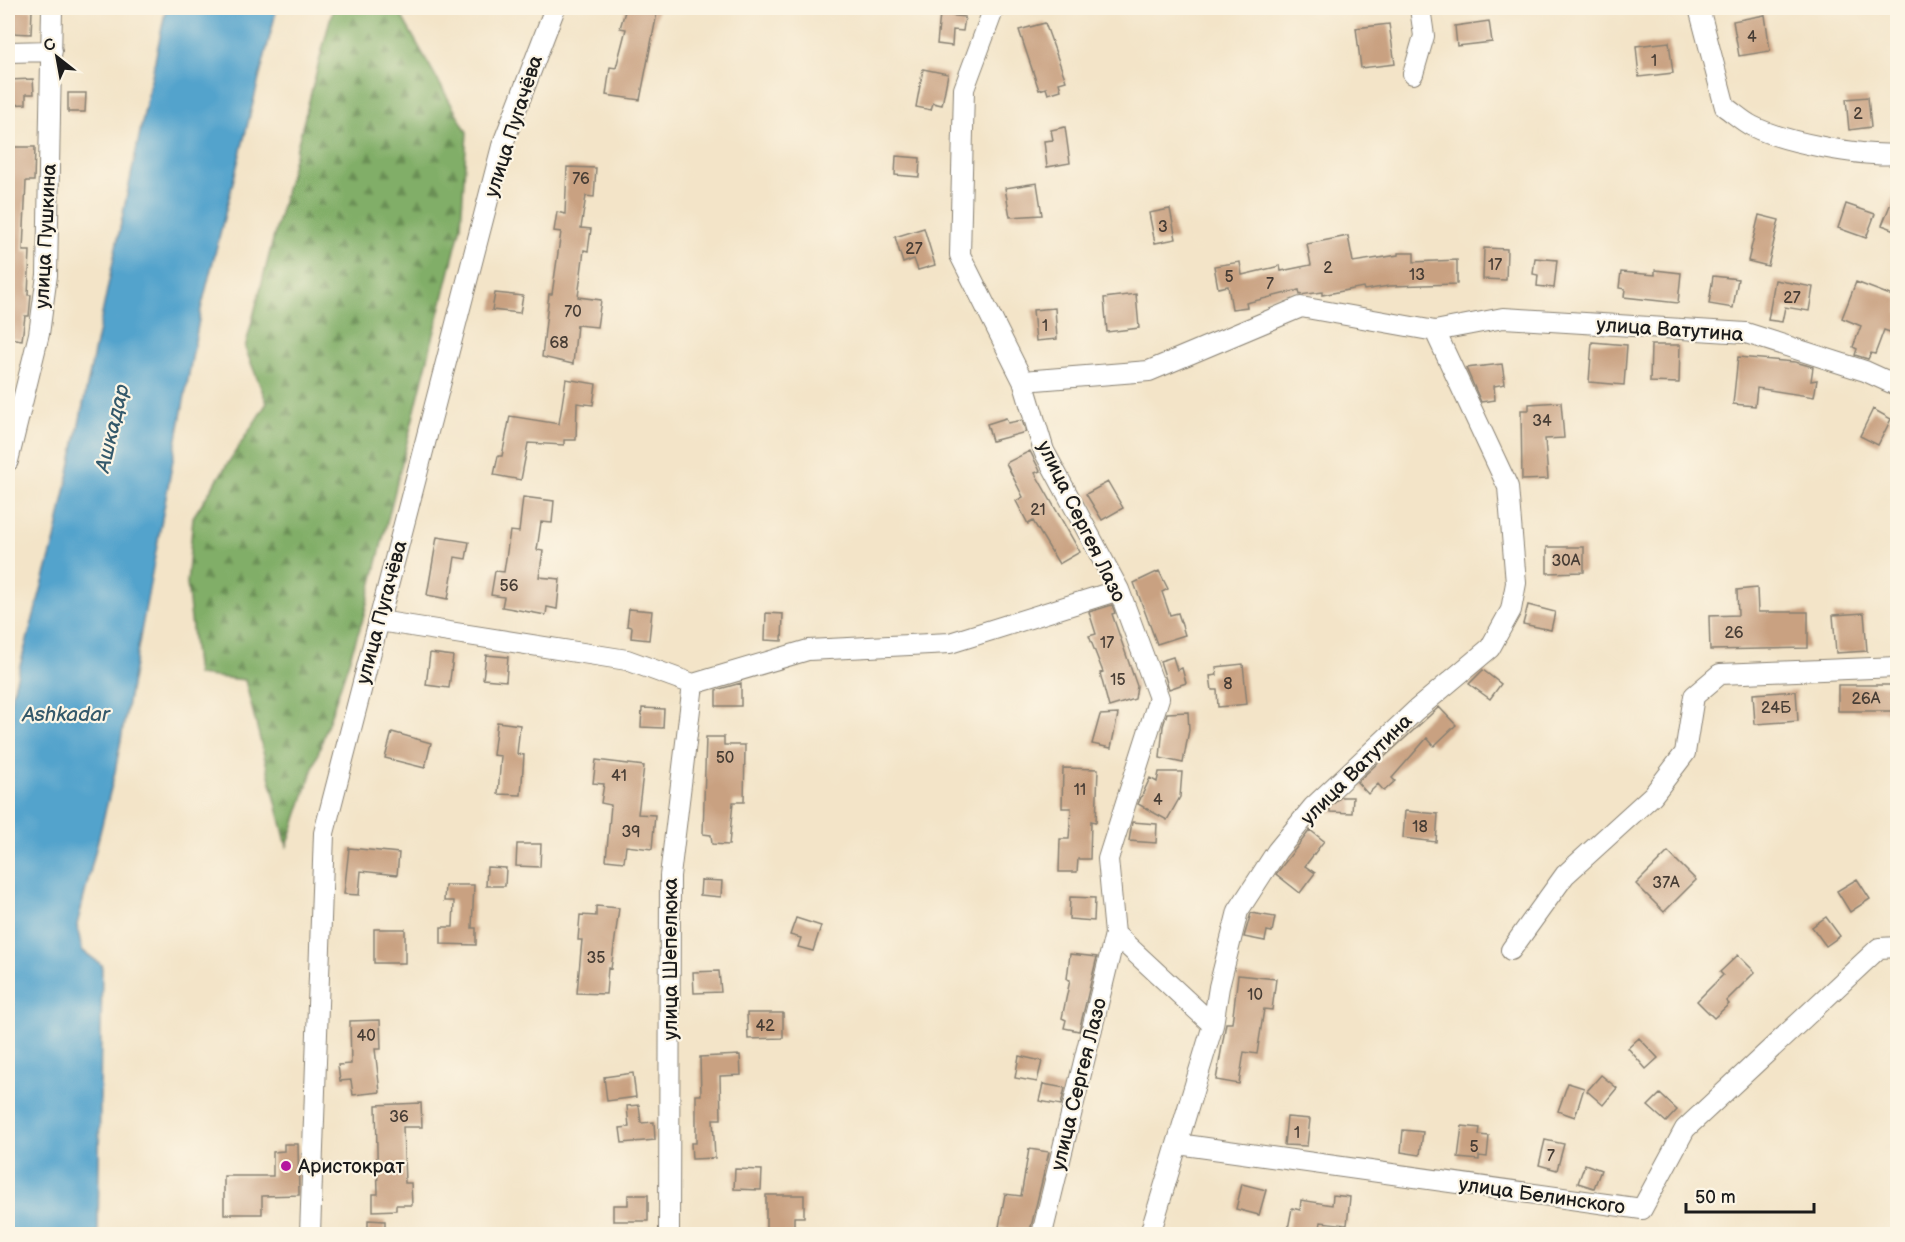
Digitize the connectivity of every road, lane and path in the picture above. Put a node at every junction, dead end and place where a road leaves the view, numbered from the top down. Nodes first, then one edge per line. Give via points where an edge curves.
1 (52, 8) edge
2 (555, 8) edge
3 (994, 8) edge
4 (1420, 8) edge
5 (1700, 8) edge
6 (52, 51) junction
7 (8, 52) edge
8 (1413, 74) dead end
9 (1898, 154) edge
10 (1435, 331) junction
11 (1023, 381) junction
12 (1898, 386) edge
13 (8, 461) edge
14 (1119, 590) junction
15 (379, 621) junction
16 (1898, 667) edge
17 (693, 684) junction
18 (1115, 934) junction
19 (1898, 947) edge
20 (1511, 950) dead end
21 (1213, 1025) junction
22 (1178, 1144) junction
23 (310, 1234) edge
24 (669, 1234) edge
25 (1042, 1234) edge
26 (1150, 1234) edge

1 - 6 street, улица Пушкина
2 - 15 street, улица Пугачёва via 502,146
3 - 11 street, улица Сергея Лазо via 964,89 960,255
4 - 8 street via 1424,36
5 - 9 street via 1725,107 1752,126 1804,142 1850,152
6 - 7 street
6 - 13 street, улица Пушкина via 47,275 39,334
10 - 11 street, улица Ватутина via 1301,307 1149,371
10 - 12 street, улица Ватутина via 1503,318 1746,333 1865,371
10 - 21 street, улица Ватутина via 1508,487 1516,583 1511,610 1490,648 1416,710 1313,807 1277,851 1238,911
11 - 14 street, улица Сергея Лазо via 1044,451
14 - 17 street via 950,643 808,650
14 - 18 street, улица Сергея Лазо via 1159,698 1108,860
15 - 17 street via 627,660
15 - 23 street, улица Пугачёва via 324,833
16 - 20 street via 1720,674 1694,696 1685,753 1653,795 1565,875
17 - 24 street, улица Шепелюка via 670,876
18 - 21 street
18 - 25 street, улица Сергея Лазо
19 - 22 street, улица Белинского via 1879,948 1685,1129 1642,1209
21 - 22 street, улица Ватутина
22 - 26 street, улица Ватутина

